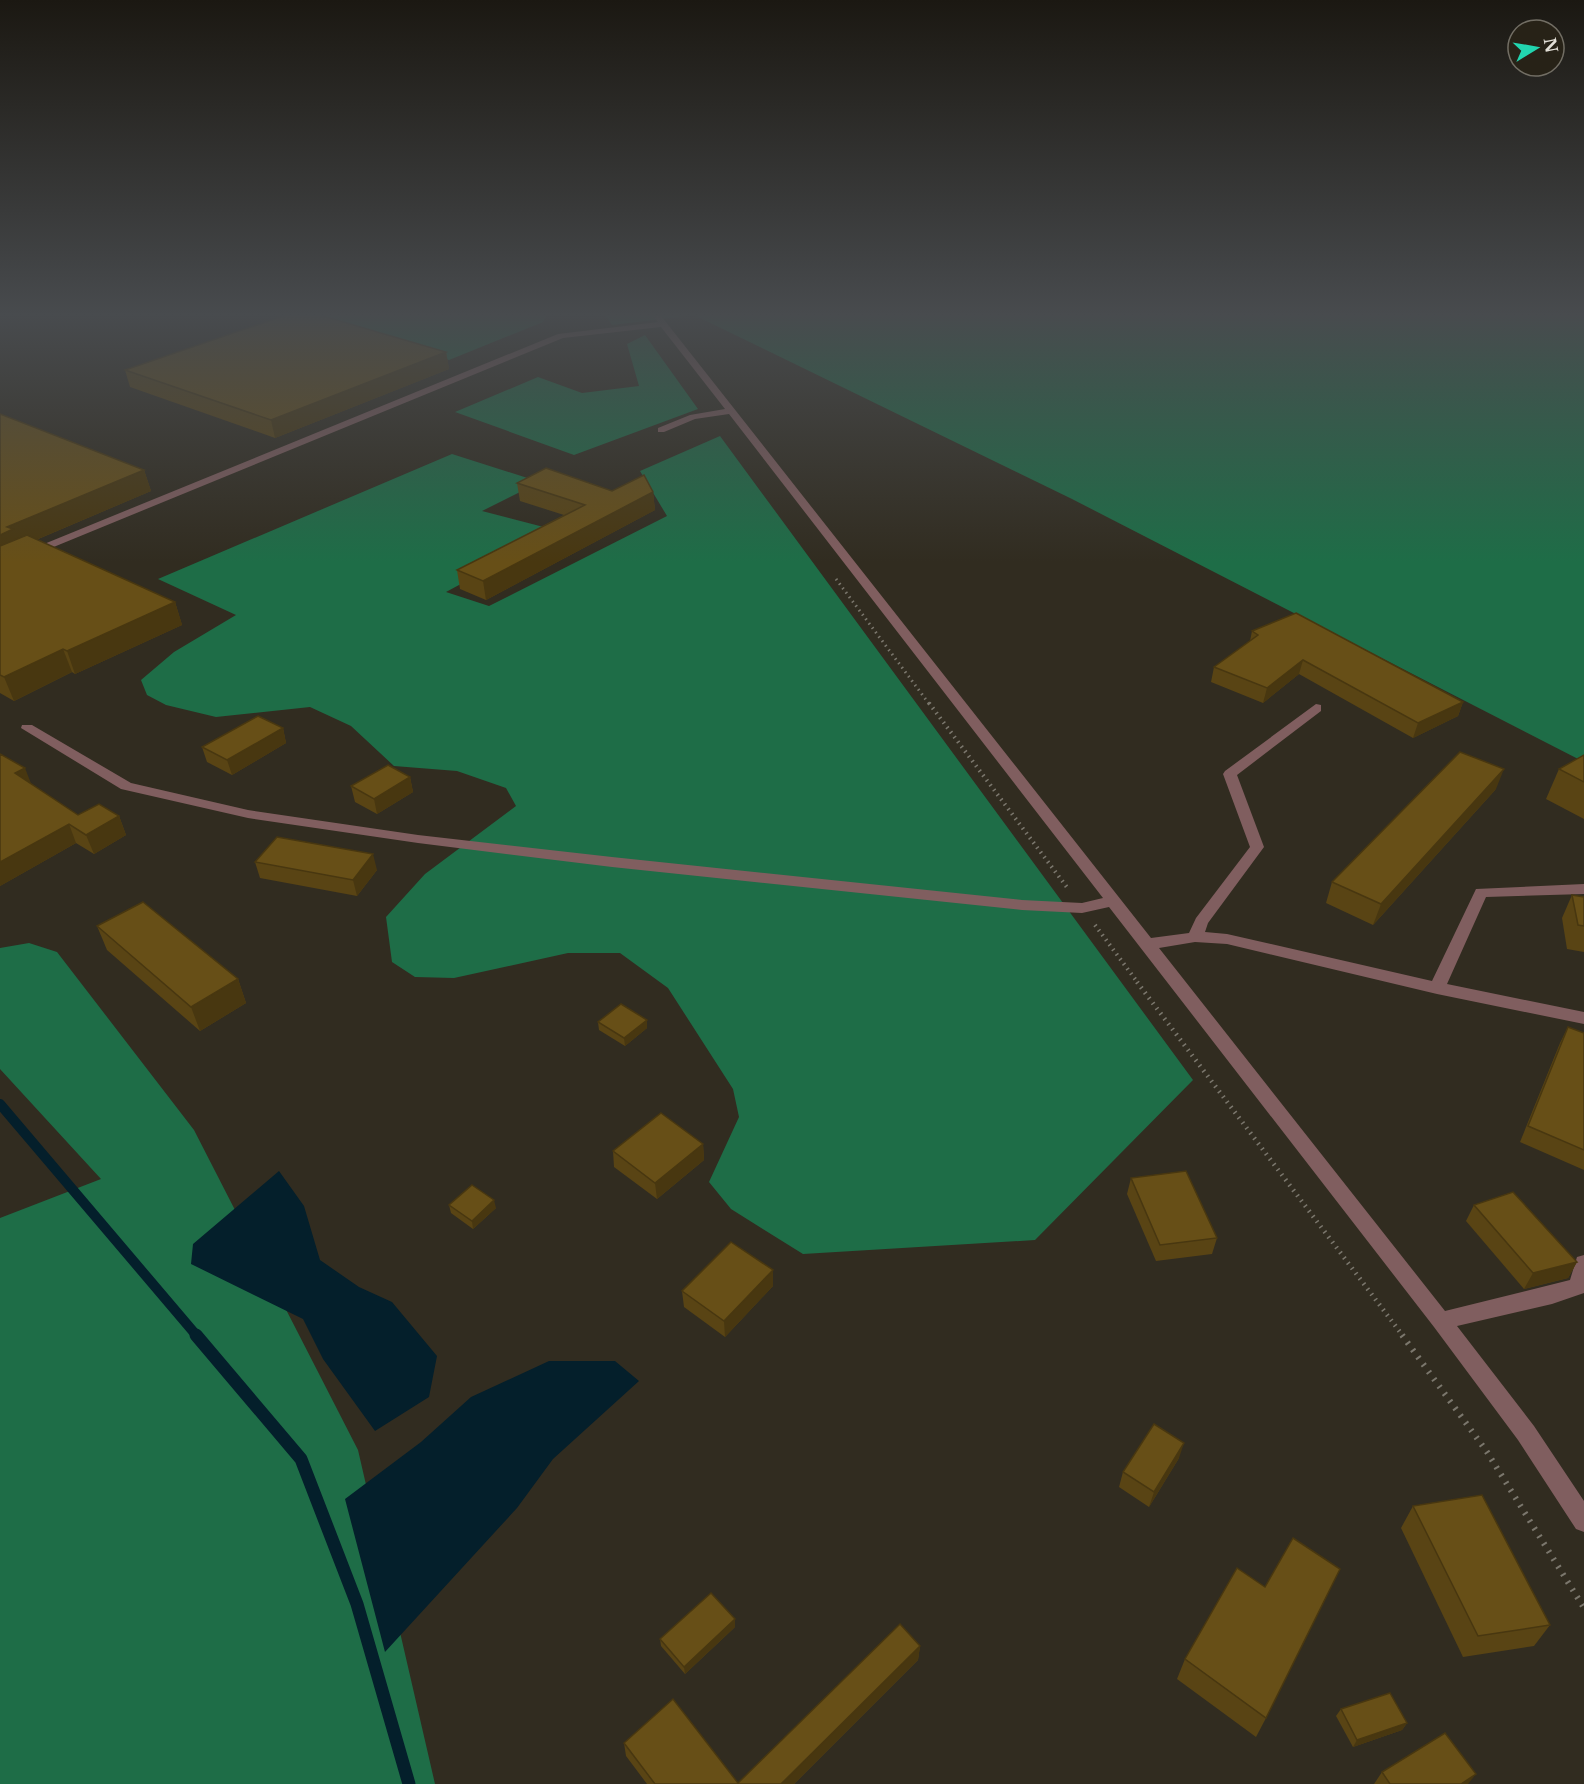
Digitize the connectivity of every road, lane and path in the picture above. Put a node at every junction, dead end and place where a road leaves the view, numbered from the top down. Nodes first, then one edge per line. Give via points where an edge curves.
1 (416, 395) edge
2 (719, 395) edge
3 (731, 411) junction
4 (660, 430) dead end
5 (0, 566) edge
6 (833, 575) dead end
7 (1316, 708) dead end
8 (27, 728) dead end
9 (1584, 889) edge
10 (1113, 901) junction
11 (1082, 908) junction
12 (1195, 937) junction
13 (1147, 944) junction
14 (1437, 988) junction
15 (1584, 1018) edge
16 (1584, 1263) edge
17 (1441, 1321) junction
18 (1584, 1521) edge
19 (1584, 1608) edge

1 - 5 street
2 - 3 street
3 - 4 street via 693,417
3 - 10 street
6 - 11 path
7 - 12 street via 1230,774 1257,847 1201,922
8 - 11 street via 126,786 248,814 612,862
9 - 14 street via 1481,892
10 - 11 street
10 - 13 street
11 - 19 path via 1430,1372 1487,1452
12 - 13 street
12 - 14 street via 1227,939
13 - 17 street
14 - 15 street
16 - 17 street via 1579,1286
17 - 18 street via 1526,1433

